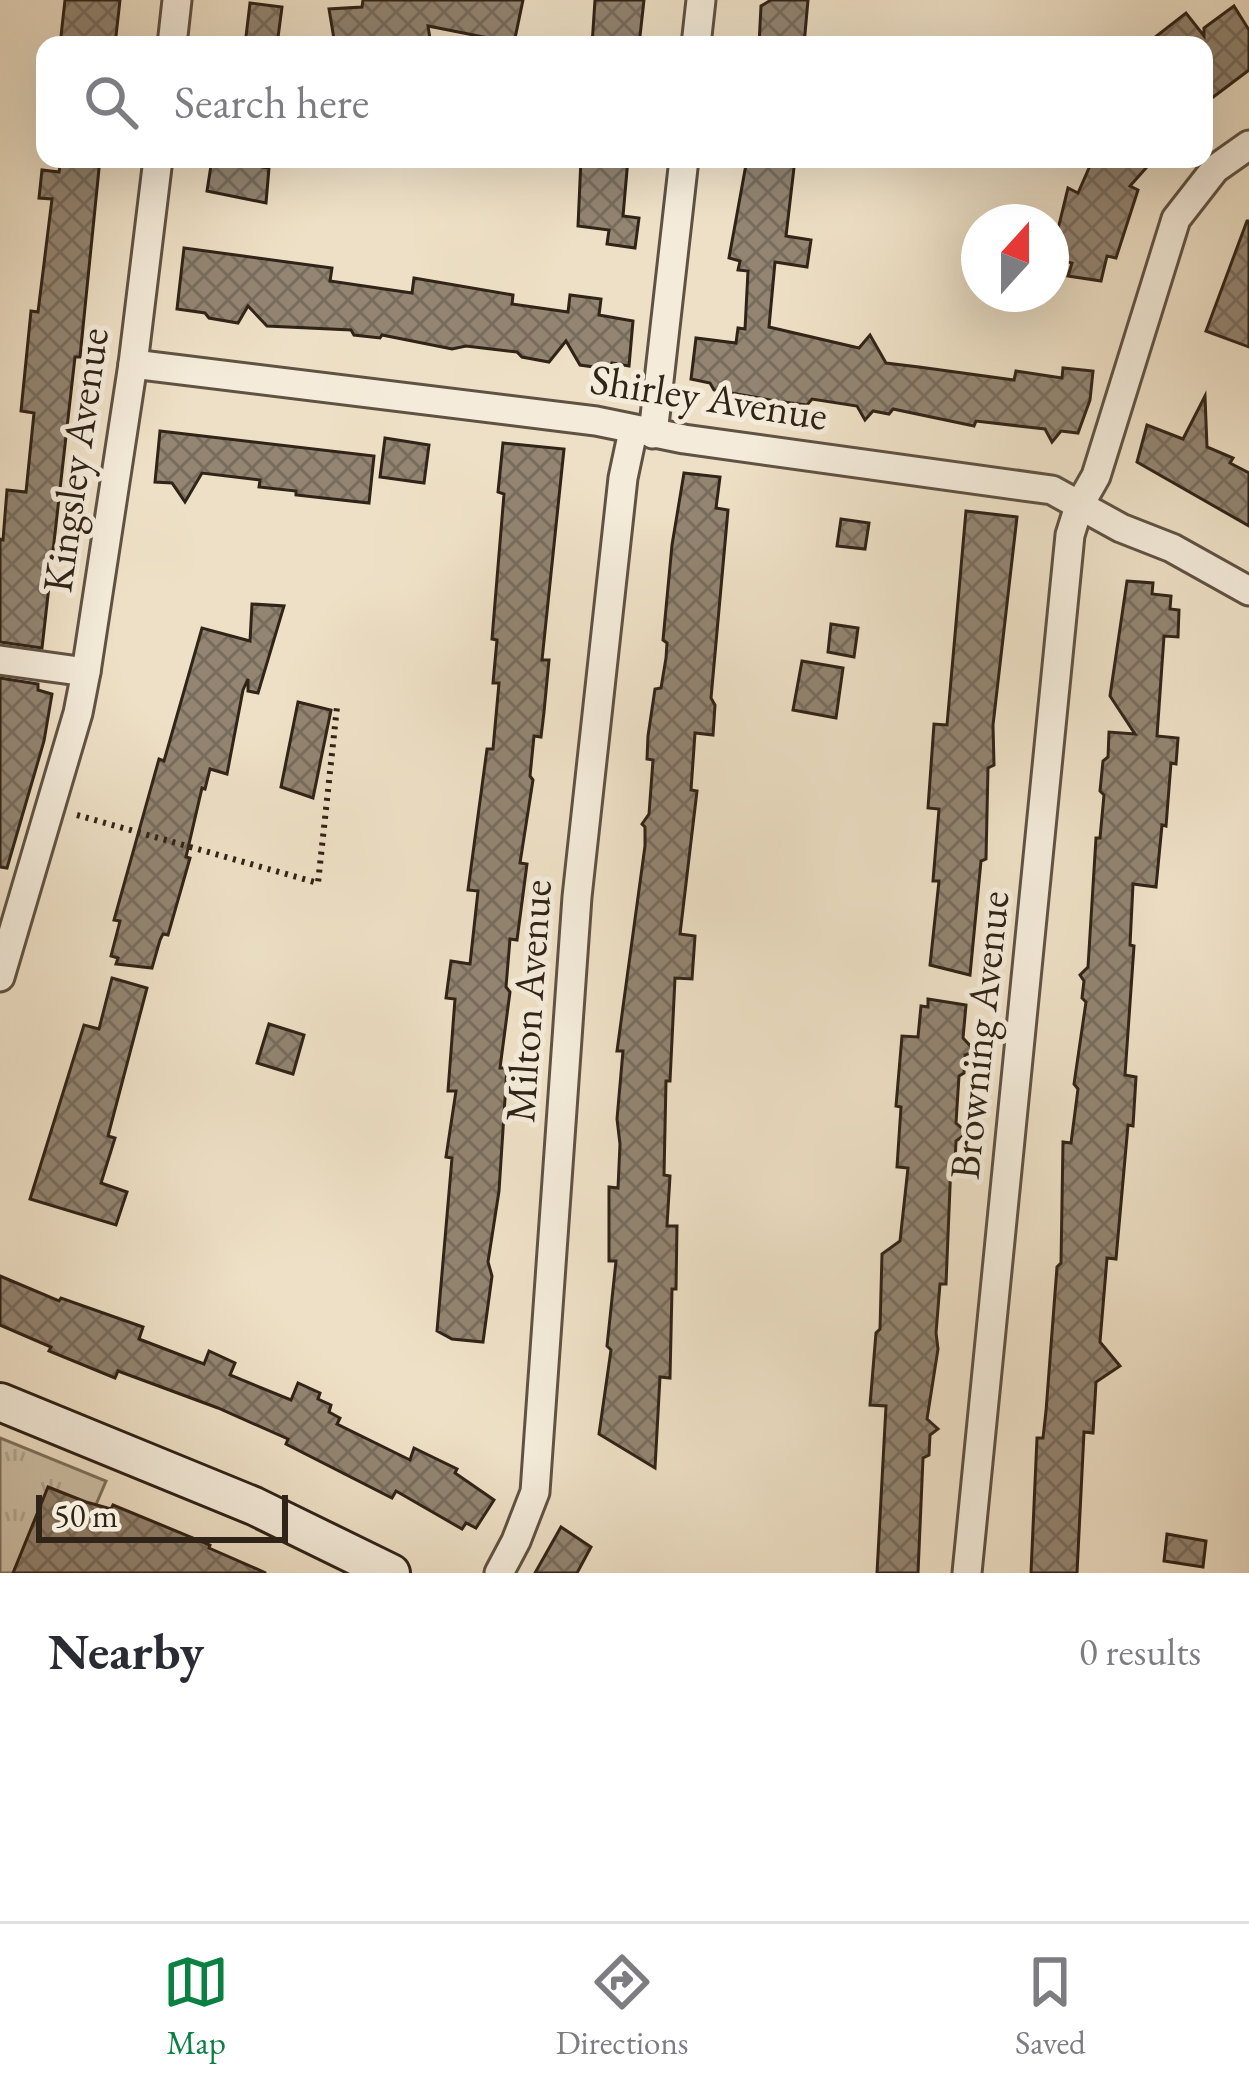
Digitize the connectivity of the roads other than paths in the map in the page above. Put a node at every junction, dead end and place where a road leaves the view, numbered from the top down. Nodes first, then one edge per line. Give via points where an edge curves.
1 (177, 0) edge
2 (701, 0) edge
3 (173, 36) edge
4 (697, 36) edge
5 (1249, 145) edge
6 (157, 168) edge
7 (682, 168) edge
8 (133, 364) junction
9 (643, 432) junction
10 (1079, 506) junction
11 (1249, 591) edge
12 (0, 660) edge
13 (86, 672) junction
14 (0, 977) edge
15 (0, 1402) edge
16 (391, 1573) edge
17 (499, 1573) edge
18 (967, 1573) edge

1 - 3 street
2 - 4 street
5 - 10 street, Browning Avenue via 1215,169 1176,219 1096,476
6 - 8 street, Kingsley Avenue
7 - 9 street, Milton Avenue
8 - 9 street, Shirley Avenue
8 - 13 street, Kingsley Avenue
9 - 10 street, Shirley Avenue via 1052,490
9 - 17 street, Milton Avenue via 623,478 577,897 535,1492
10 - 11 street, Shirley Avenue
10 - 18 street, Browning Avenue
12 - 13 street
13 - 14 street, Kingsley Avenue
15 - 16 street via 254,1506

